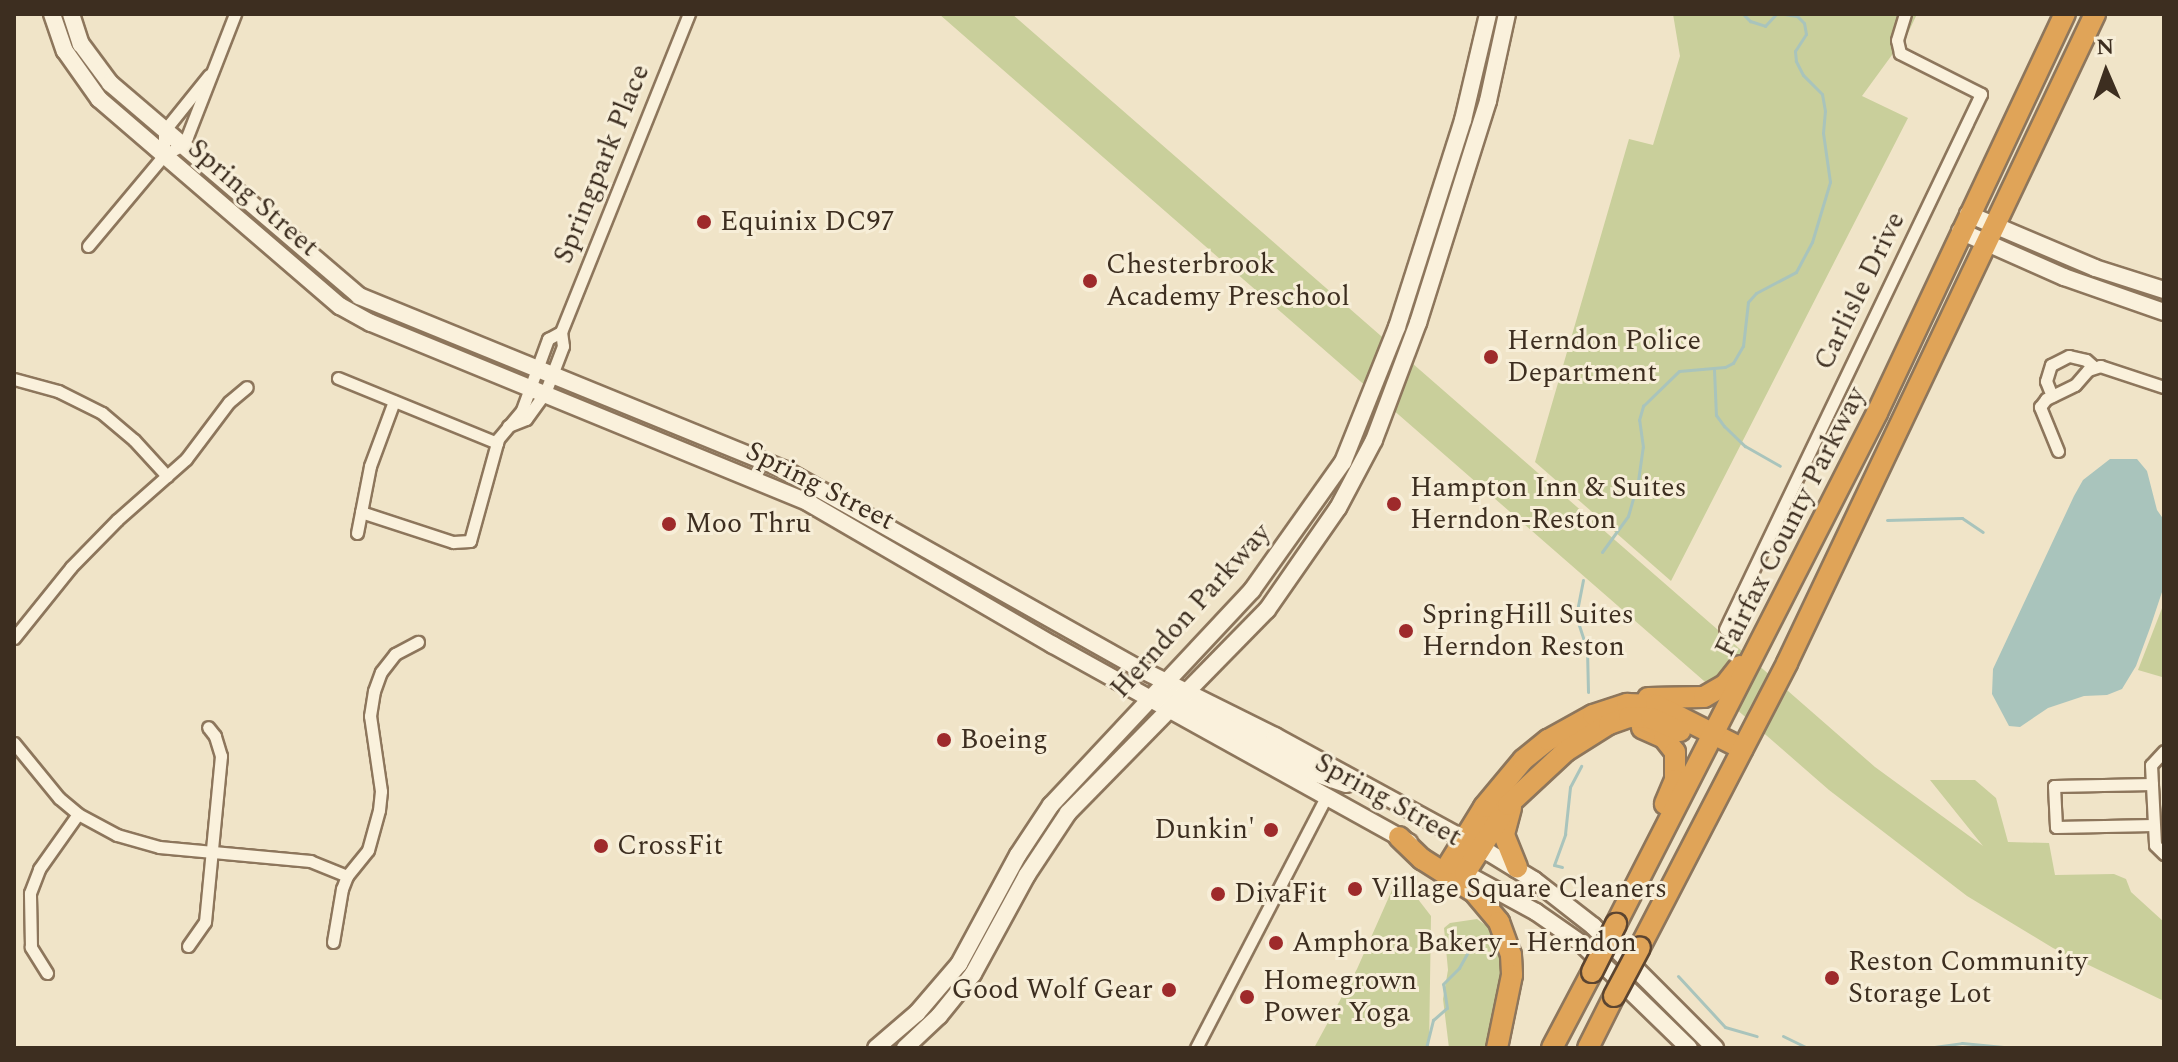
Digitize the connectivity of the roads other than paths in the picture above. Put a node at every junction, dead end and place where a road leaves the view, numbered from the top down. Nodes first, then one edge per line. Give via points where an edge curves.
1 (52, 14) edge
2 (71, 14) edge
3 (235, 14) edge
4 (689, 14) edge
5 (1488, 14) edge
6 (1507, 14) edge
7 (1905, 14) edge
8 (2062, 14) edge
9 (2077, 14) edge
10 (2095, 14) edge
11 (2102, 14) edge
12 (210, 75) junction
13 (2061, 84) junction
14 (164, 131) junction
15 (181, 146) junction
16 (164, 155) junction
17 (1978, 227) junction
18 (88, 246) dead end
19 (2164, 290) edge
20 (2164, 312) edge
21 (2093, 366) junction
22 (545, 372) junction
23 (338, 378) dead end
24 (14, 379) edge
25 (247, 387) dead end
26 (2164, 387) edge
27 (538, 390) junction
28 (2052, 396) junction
29 (394, 401) junction
30 (497, 443) junction
31 (2058, 451) dead end
32 (167, 476) junction
33 (361, 512) junction
34 (357, 533) dead end
35 (1771, 625) junction
36 (1725, 629) dead end
37 (14, 638) edge
38 (418, 642) dead end
39 (1159, 691) junction
40 (1179, 701) junction
41 (1635, 703) junction
42 (208, 727) dead end
43 (1588, 738) junction
44 (1711, 740) junction
45 (14, 743) edge
46 (2164, 751) edge
47 (1740, 754) junction
48 (2152, 784) junction
49 (1519, 793) junction
50 (1327, 795) junction
51 (2158, 804) edge
52 (78, 814) junction
53 (2153, 825) junction
54 (1399, 837) junction
55 (1471, 844) junction
56 (212, 852) junction
57 (2164, 854) edge
58 (1517, 868) junction
59 (1457, 869) junction
60 (1642, 873) junction
61 (347, 876) junction
62 (333, 942) dead end
63 (188, 946) dead end
64 (1630, 949) junction
65 (1602, 971) junction
66 (47, 973) dead end
67 (876, 1048) edge
68 (905, 1048) edge
69 (1196, 1048) edge
70 (1497, 1048) edge
71 (1552, 1048) edge
72 (1588, 1048) edge
73 (1689, 1048) edge
74 (1715, 1048) edge

1 - 16 main road, Spring Street via 65,51 87,85
2 - 14 main road, Spring Street via 93,65
3 - 12 street
4 - 22 street, Springpark Place via 561,332 563,346
5 - 39 main road, Herndon Parkway via 1463,120 1393,340 1354,439 1279,557
6 - 40 main road, Herndon Parkway via 1488,101 1418,323 1367,456 1291,580
7 - 36 street, Carlisle Drive via 1897,40 1900,53 1981,94
8 - 17 highway, Fairfax County Parkway
9 - 17 highway
10 - 13 highway, Fairfax County Parkway
11 - 13 highway
12 - 14 street
12 - 15 street
13 - 17 highway, Fairfax County Parkway
14 - 15 main road, Spring Street
14 - 16 street
15 - 16 street
15 - 22 main road, Spring Street via 359,296
16 - 18 street
16 - 27 main road, Spring Street via 340,306
17 - 19 main road
17 - 20 main road via 2064,277
17 - 35 highway, Fairfax County Parkway
17 - 47 highway, Fairfax County Parkway
21 - 26 street
21 - 28 street via 2075,385
21 - 28 street via 2069,356 2051,365 2046,381
22 - 27 street, Springpark Place
22 - 39 main road, Spring Street via 785,470
23 - 29 street
24 - 32 street via 58,391 102,413
25 - 32 street
27 - 30 street, Springpark Place
27 - 39 main road, Spring Street via 809,503
28 - 31 street via 2041,403 2040,411
29 - 30 street
29 - 33 street via 370,466
30 - 33 street, Springpark Place via 470,541 453,542
32 - 37 street via 71,567
33 - 34 street
35 - 41 highway via 1725,685 1712,694 1653,696
35 - 44 highway, Fairfax County Parkway
38 - 61 street via 395,654 374,691 370,716 379,810 368,850
39 - 40 main road, Spring Street
39 - 40 main road, Spring Street
39 - 67 main road, Herndon Parkway via 1080,770 1038,823 954,971
40 - 50 main road, Spring Street
40 - 55 main road, Spring Street
40 - 68 main road, Herndon Parkway via 1068,813 973,974
41 - 44 highway via 1656,705
41 - 55 highway via 1577,722 1535,750 1501,784
42 - 56 street via 221,756
43 - 44 highway via 1622,719 1644,717
43 - 49 highway
43 - 60 highway via 1645,728 1664,738 1675,752 1675,780
44 - 47 highway
44 - 60 highway, Fairfax County Parkway
45 - 52 street
46 - 48 street via 2151,765
47 - 64 highway, Fairfax County Parkway
48 - 51 street
48 - 53 street via 2054,786 2056,827
49 - 55 highway
49 - 58 highway via 1504,829
50 - 54 main road, Spring Street
50 - 69 street
51 - 53 street
52 - 56 street via 137,842
52 - 66 street via 39,869 30,893 31,947
53 - 57 street via 2155,845
54 - 59 main road, Spring Street
54 - 70 highway via 1422,859 1474,892 1499,922 1512,975
55 - 58 main road, Spring Street
55 - 59 highway
56 - 61 street via 310,861
56 - 63 street via 205,922
58 - 64 main road, Spring Street
59 - 65 main road, Spring Street via 1552,922
60 - 65 highway, Fairfax County Parkway, bridge via 1616,924
61 - 62 street
64 - 72 highway, Fairfax County Parkway, bridge
64 - 74 main road, Spring Street
65 - 71 highway, Fairfax County Parkway
65 - 73 main road, Spring Street

